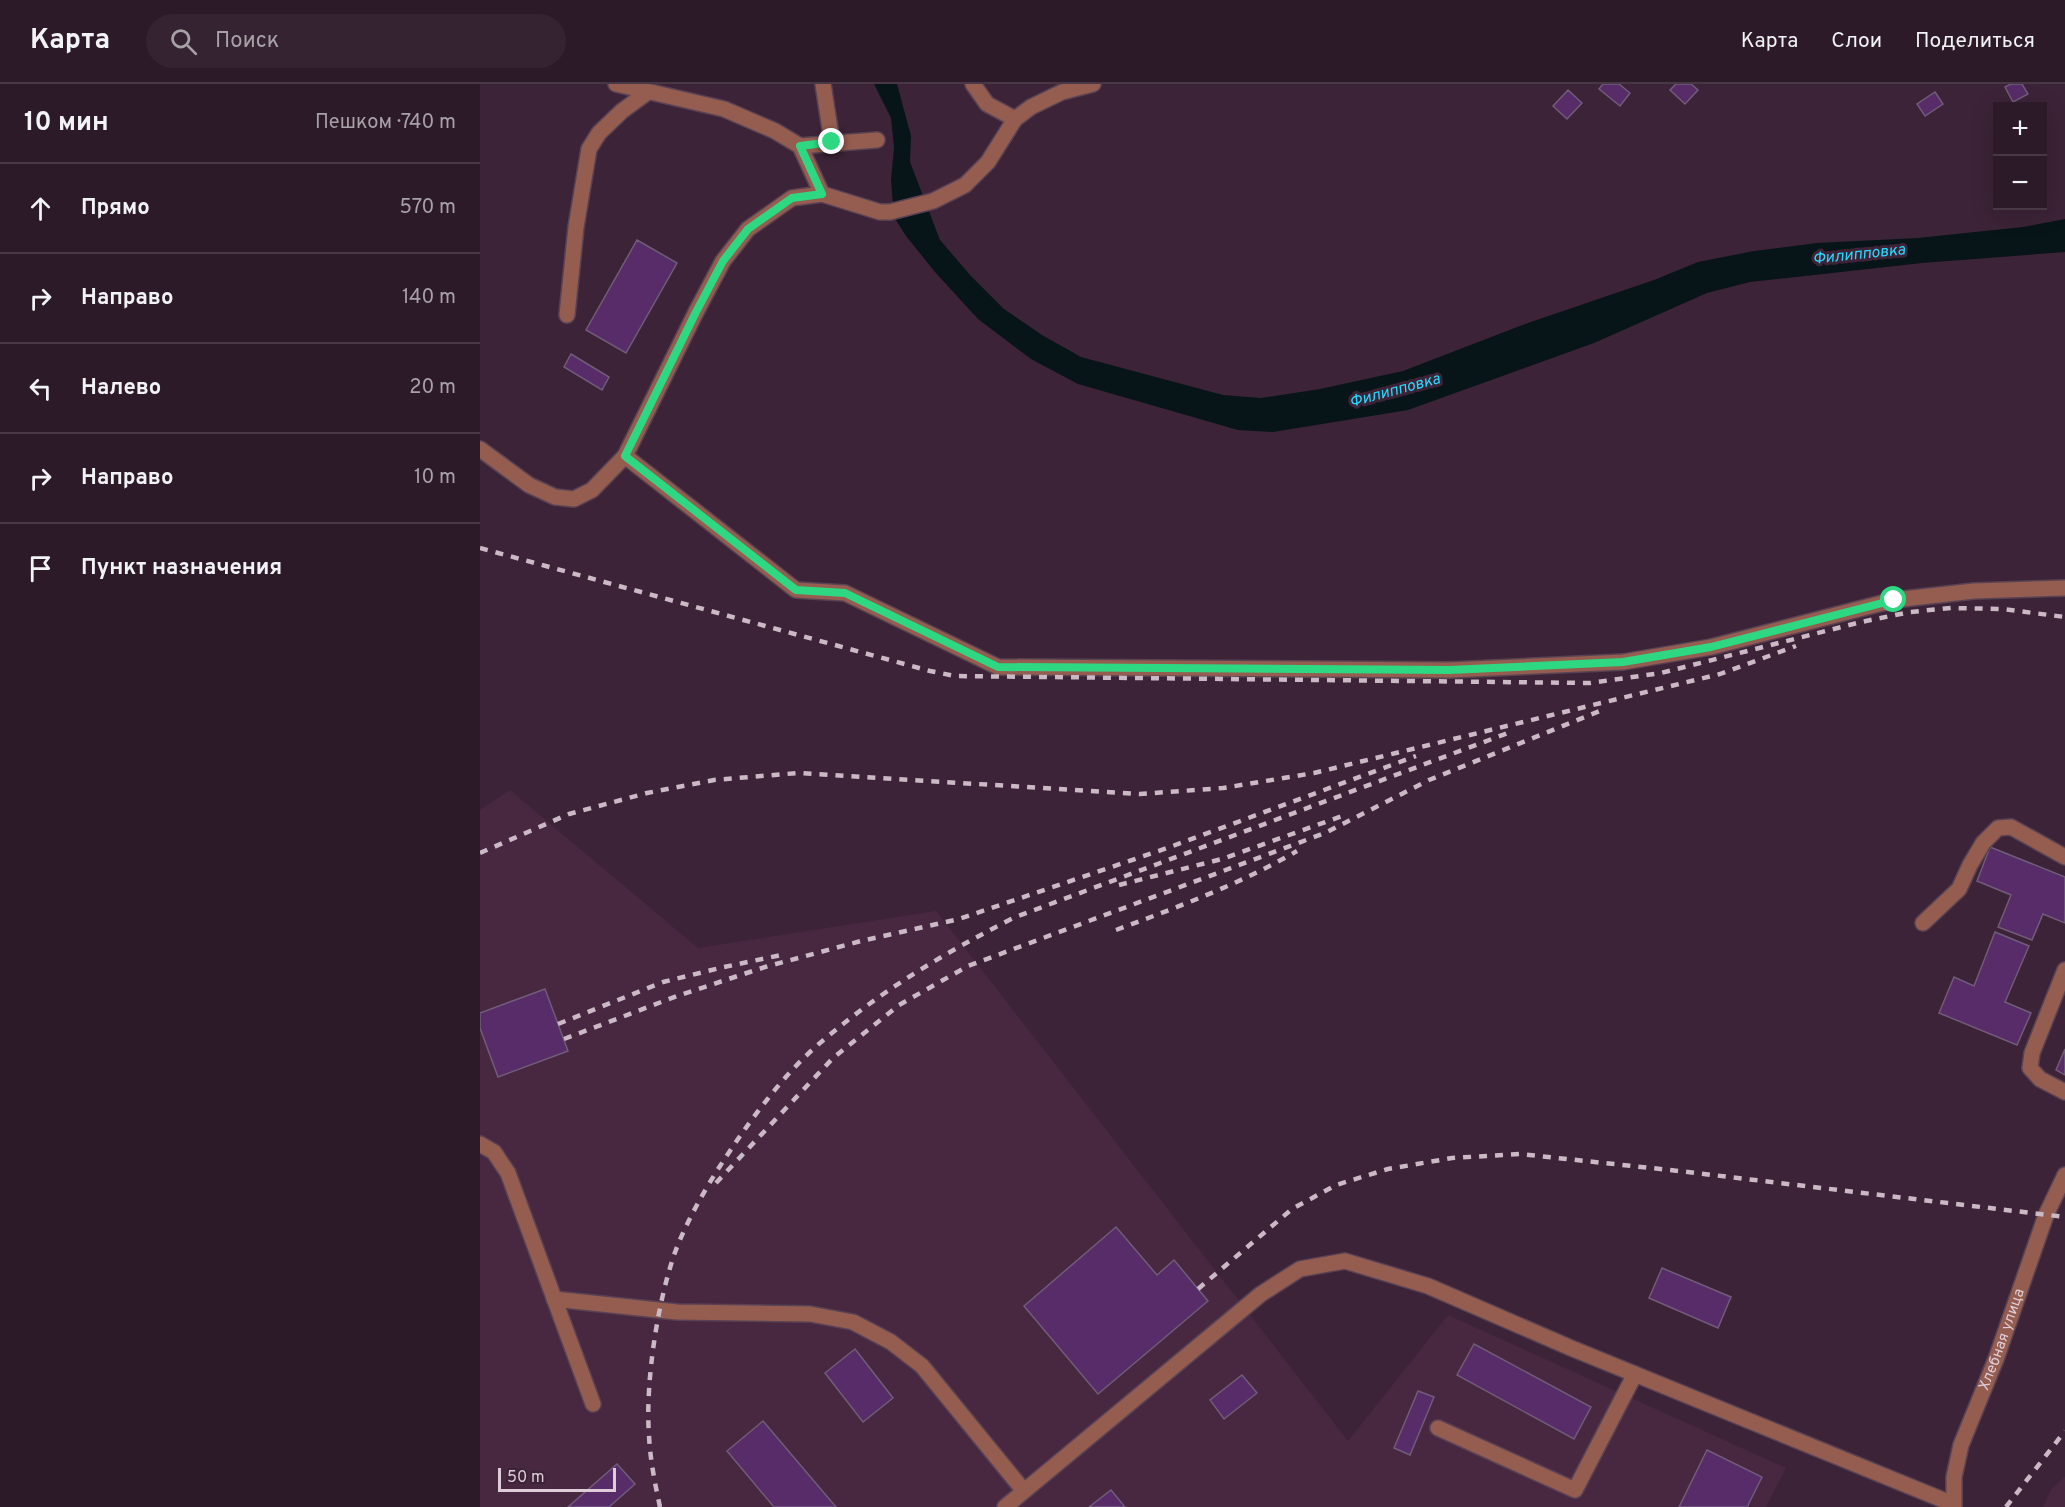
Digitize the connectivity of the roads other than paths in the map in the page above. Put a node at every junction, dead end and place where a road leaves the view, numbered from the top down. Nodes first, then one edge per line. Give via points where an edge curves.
1 (616, 84) edge
2 (823, 84) edge
3 (973, 84) edge
4 (1094, 84) edge
5 (648, 92) junction
6 (1015, 119) junction
7 (877, 140) dead end
8 (832, 142) junction
9 (800, 146) junction
10 (822, 194) junction
11 (567, 315) dead end
12 (480, 449) edge
13 (625, 456) junction
14 (2065, 588) edge
15 (2065, 857) edge
16 (1923, 923) dead end
17 (2065, 970) edge
18 (2065, 1092) edge
19 (480, 1144) edge
20 (2065, 1175) edge
21 (554, 1299) junction
22 (1635, 1374) junction
23 (593, 1404) dead end
24 (1438, 1428) dead end
25 (1024, 1491) junction
26 (1953, 1506) edge
27 (1005, 1507) edge

1 - 5 street
2 - 8 street
3 - 6 street via 987,104
4 - 6 street via 1062,92
5 - 9 street via 724,109 775,130
5 - 11 street via 599,133 590,149 576,227
6 - 10 street via 973,178 933,201 879,212
7 - 8 street
8 - 9 street
9 - 10 street
10 - 13 street via 792,198 748,229 723,261
12 - 13 street via 529,485 555,497 574,499 592,490
13 - 14 street via 796,590 845,593 998,667 1450,670 1623,662 1711,647 1894,600 1974,591
15 - 16 street via 2011,826 1998,828 1983,843 1959,889
17 - 18 street via 2032,1053 2031,1068 2040,1080
19 - 21 street via 494,1152 508,1173
20 - 26 street, Хлебная улица via 2046,1215 1996,1359 1961,1445
21 - 23 street
21 - 25 street via 677,1312 810,1314 853,1322 891,1342 922,1366
22 - 24 street via 1575,1490
22 - 25 street via 1428,1286 1345,1261 1300,1269 1261,1294
22 - 26 street
25 - 27 street

